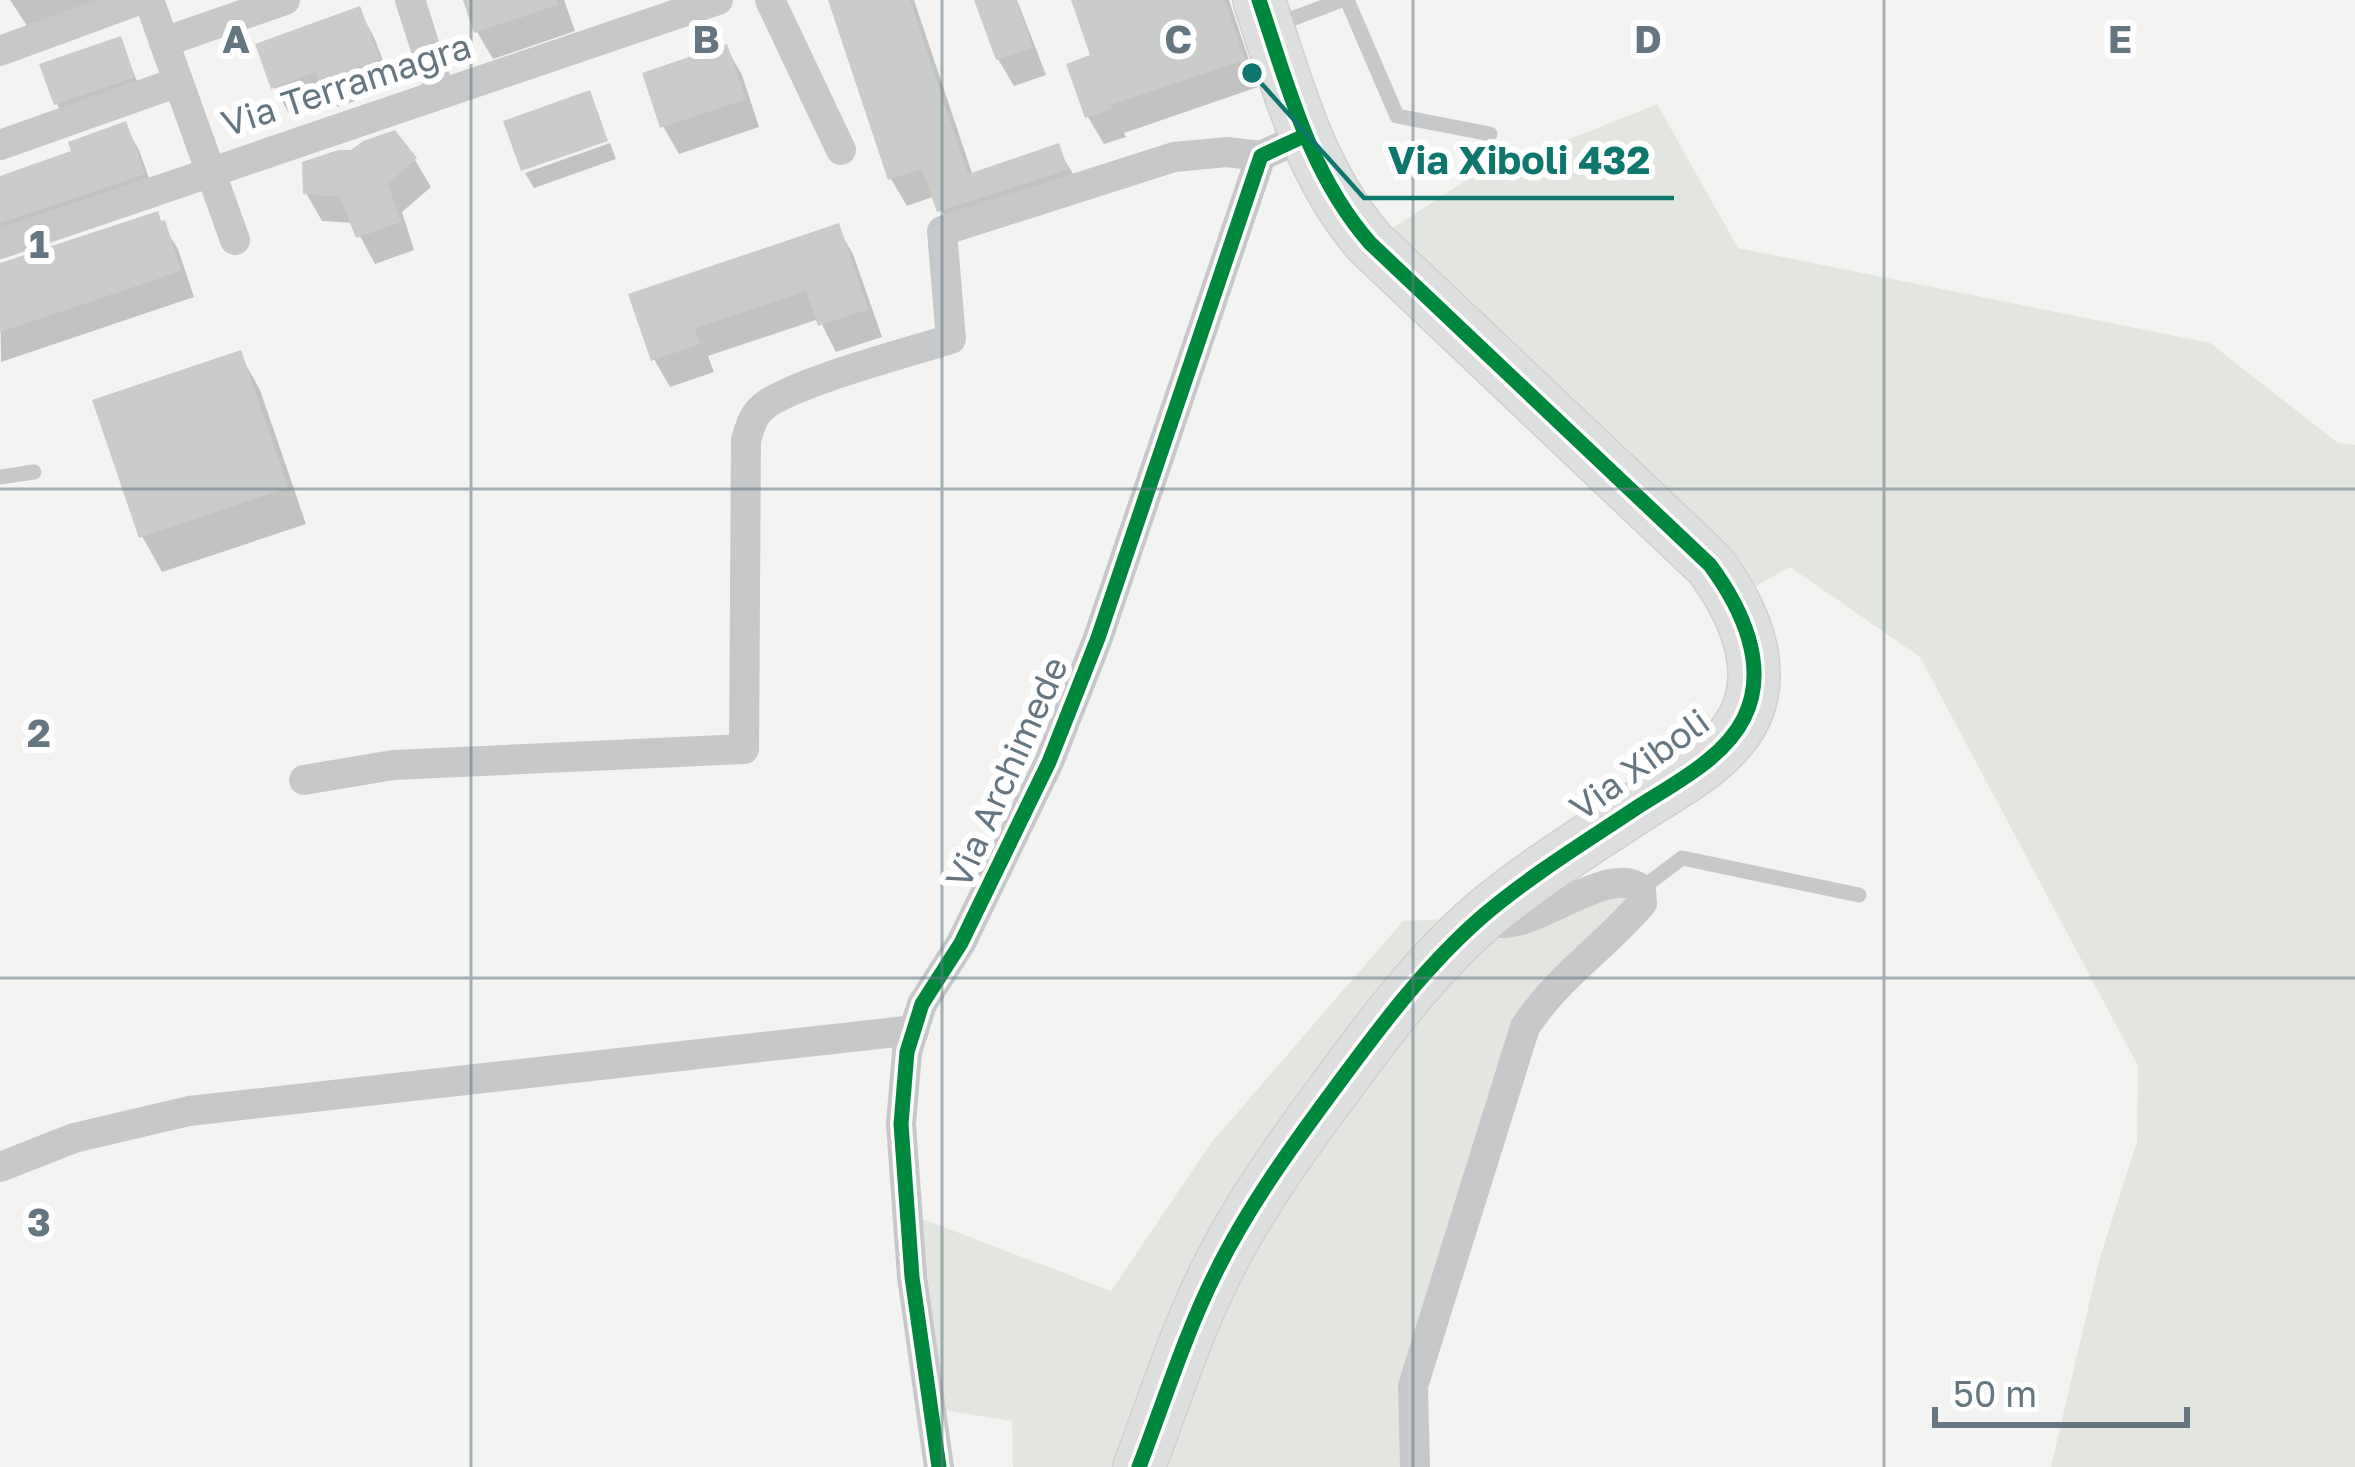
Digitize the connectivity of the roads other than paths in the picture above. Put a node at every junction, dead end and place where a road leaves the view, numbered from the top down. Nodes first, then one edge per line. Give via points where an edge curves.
1 (139, 0) edge
2 (148, 0) edge
3 (285, 0) edge
4 (410, 0) edge
5 (718, 0) edge
6 (770, 0) edge
7 (1345, 0) edge
8 (1263, 14) edge
9 (164, 42) junction
10 (0, 51) edge
11 (178, 82) junction
12 (440, 94) junction
13 (1490, 134) dead end
14 (0, 145) edge
15 (1282, 146) junction
16 (841, 150) dead end
17 (210, 170) junction
18 (235, 240) dead end
19 (0, 244) edge
20 (34, 472) dead end
21 (0, 477) edge
22 (304, 780) dead end
23 (1641, 889) junction
24 (1859, 895) dead end
25 (1480, 918) junction
26 (914, 1030) junction
27 (0, 1167) edge
28 (939, 1467) edge
29 (1139, 1467) edge
30 (1415, 1467) edge

1 - 10 street
2 - 9 street
3 - 9 street
4 - 12 street
5 - 12 street, Via Terramagra
6 - 16 street
7 - 8 lane
7 - 13 lane via 1397,116
8 - 15 main road, Via Xiboli
9 - 11 street
11 - 14 street
11 - 17 street
12 - 17 street, Via Terramagra
15 - 22 street via 1174,157 942,231 951,339 765,404 746,440 744,749 393,765
15 - 25 main road, Via Xiboli via 1322,177 1370,243 1711,565 1734,598 1753,657 1746,714 1716,753
15 - 26 street, Via Archimede via 1049,762
17 - 18 street
17 - 19 street, Via Terramagra
20 - 21 lane
23 - 24 lane via 1682,858
23 - 25 street via 1615,881 1523,920
23 - 30 street via 1642,903 1549,991 1525,1027 1412,1386
25 - 29 main road, Via Xiboli via 1384,1020 1261,1194 1217,1270
26 - 27 street via 189,1111 74,1138
26 - 28 street, Via Archimede via 901,1124

